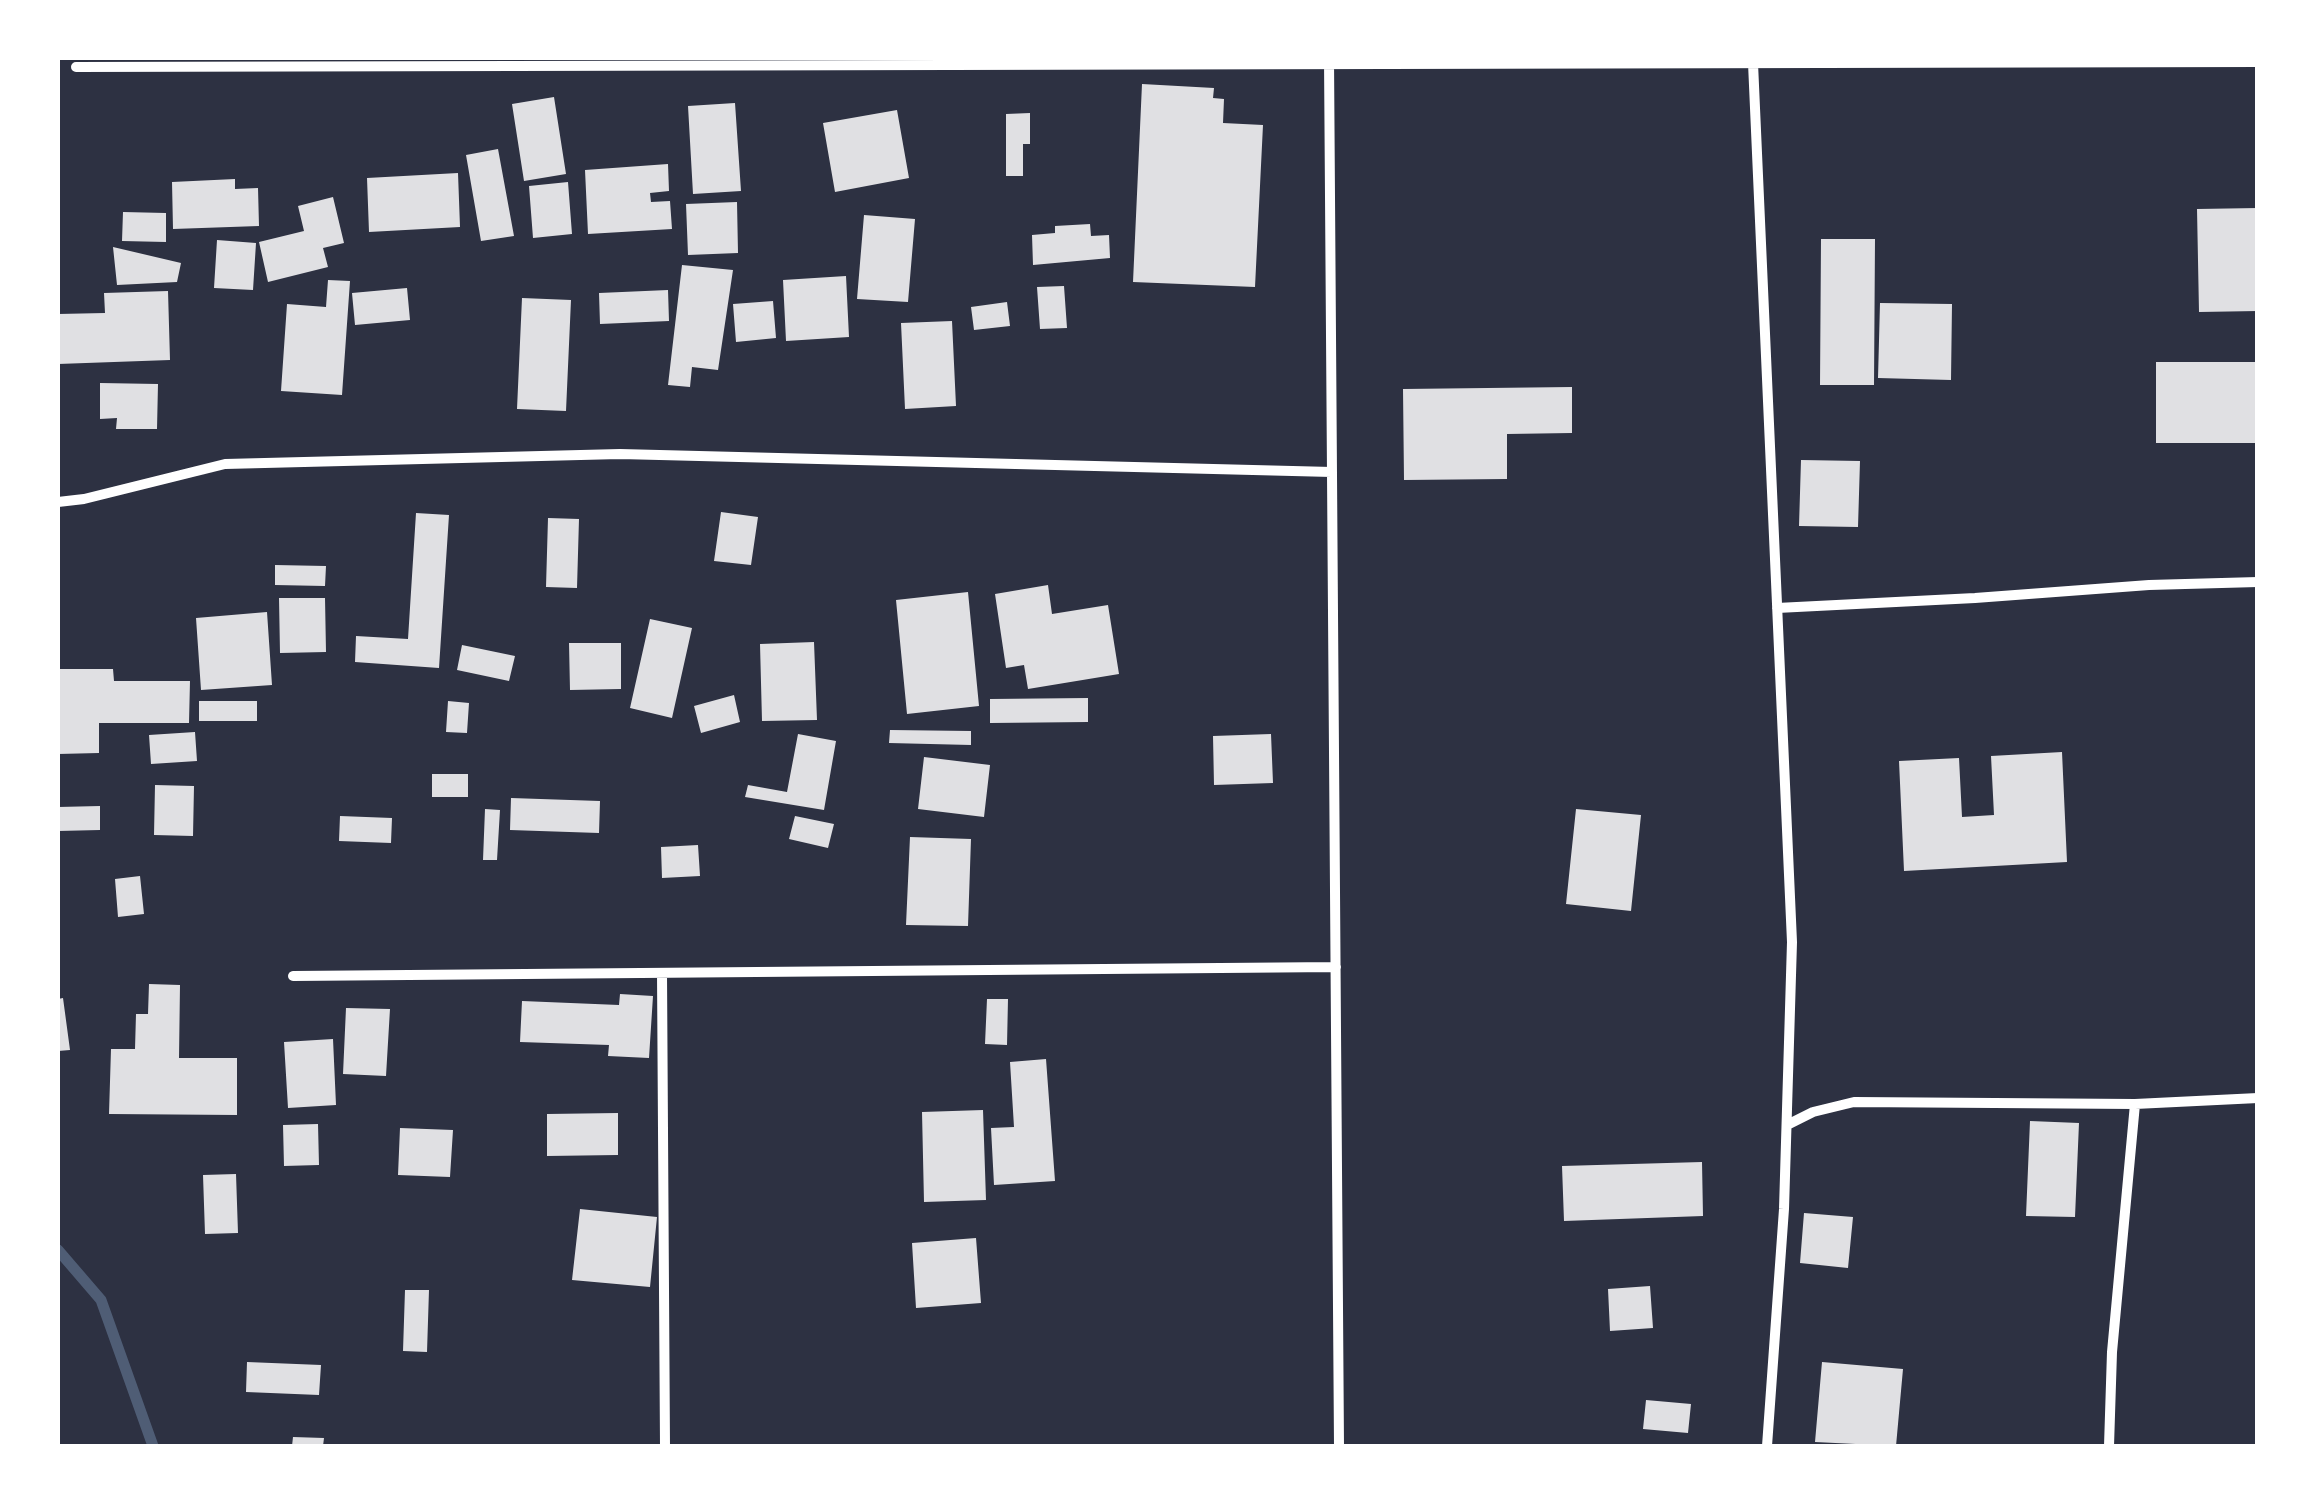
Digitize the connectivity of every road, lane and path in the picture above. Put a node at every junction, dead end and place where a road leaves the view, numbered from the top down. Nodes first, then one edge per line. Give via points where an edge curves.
1 (1790, 60) edge
2 (1329, 61) edge
3 (817, 62) edge
4 (2258, 62) edge
5 (1753, 64) junction
6 (76, 67) dead end
7 (1332, 472) junction
8 (58, 502) edge
9 (2258, 582) edge
10 (1777, 608) junction
11 (1336, 967) junction
12 (662, 973) junction
13 (293, 976) dead end
14 (2258, 1098) edge
15 (2135, 1104) junction
16 (1787, 1125) junction
17 (666, 1446) edge
18 (1339, 1446) edge
19 (1767, 1446) edge
20 (2109, 1446) edge

1 - 4 street
1 - 5 street
2 - 3 street
2 - 5 street
2 - 7 street
3 - 6 street
5 - 10 street
7 - 8 street via 620,454 225,464
7 - 11 street
9 - 10 street
10 - 16 street via 1792,942
11 - 12 street
11 - 18 street
12 - 13 street
12 - 17 street
14 - 15 street
15 - 16 street via 1854,1102
15 - 20 street
16 - 19 street

